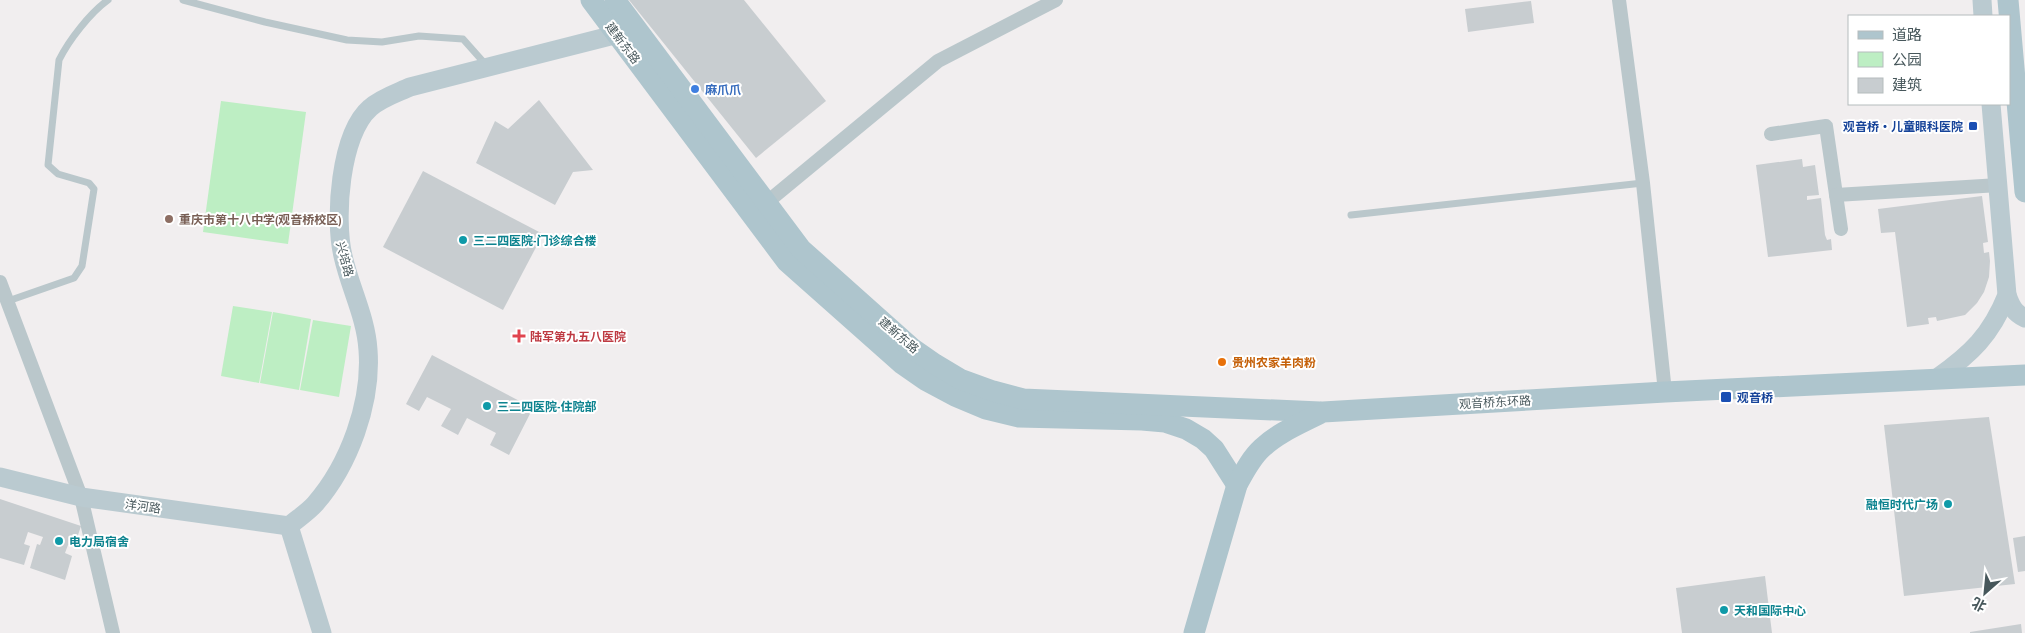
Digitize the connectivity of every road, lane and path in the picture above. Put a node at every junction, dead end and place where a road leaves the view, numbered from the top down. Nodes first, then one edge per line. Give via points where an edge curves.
1 (108, 0) edge
2 (183, 0) edge
3 (591, 0) edge
4 (614, 0) edge
5 (1056, 0) edge
6 (1619, 0) edge
7 (1982, 0) edge
8 (2008, 0) edge
9 (1983, 15) edge
10 (2009, 15) edge
11 (2010, 23) edge
12 (626, 32) junction
13 (487, 66) junction
14 (1991, 105) edge
15 (1771, 134) dead end
16 (1643, 183) junction
17 (1999, 185) junction
18 (2025, 192) edge
19 (1836, 194) junction
20 (766, 203) junction
21 (1351, 215) dead end
22 (1840, 229) dead end
23 (0, 282) edge
24 (2007, 295) junction
25 (8, 301) junction
26 (2025, 318) edge
27 (2025, 375) edge
28 (1937, 378) junction
29 (1665, 392) junction
30 (1323, 412) junction
31 (0, 477) edge
32 (1237, 485) junction
33 (81, 497) junction
34 (289, 526) junction
35 (113, 633) edge
36 (322, 633) edge
37 (1194, 633) edge

1 - 25 lane via 66,45 59,60 48,165 58,174 89,183 94,189 82,266 74,278
2 - 13 lane via 347,40 382,42 419,36 463,39
3 - 12 main road, 建新东路
4 - 12 main road, 建新东路
5 - 20 street via 938,61
6 - 16 street
7 - 9 street
8 - 10 main road
11 - 18 main road
12 - 13 street, 兴培路
12 - 20 main road, 建新东路
12 - 32 main road, 建新东路 via 787,262 902,364 955,396 1019,418 1142,420 1165,422 1186,429 1214,449
13 - 34 street, 兴培路 via 389,96 370,108 357,124 348,144 338,232 363,318 368,382 357,426 332,481 314,505
14 - 17 street
15 - 19 street via 1826,126
16 - 21 lane
16 - 29 street
17 - 19 street
17 - 24 street
19 - 22 street
20 - 30 main road, 建新东路 via 801,249 912,348 960,379 1023,399
23 - 25 street
24 - 26 street via 2012,308
24 - 28 street via 1984,339
25 - 33 street
27 - 28 main road, 观音桥东环路
28 - 29 main road, 观音桥东环路
29 - 30 main road, 观音桥东环路
30 - 32 main road, 观音桥东环路 via 1286,431 1261,449
31 - 33 street, 洋河路
32 - 37 main road, 观音桥东环路
33 - 34 street, 洋河路
33 - 35 street
34 - 36 street

